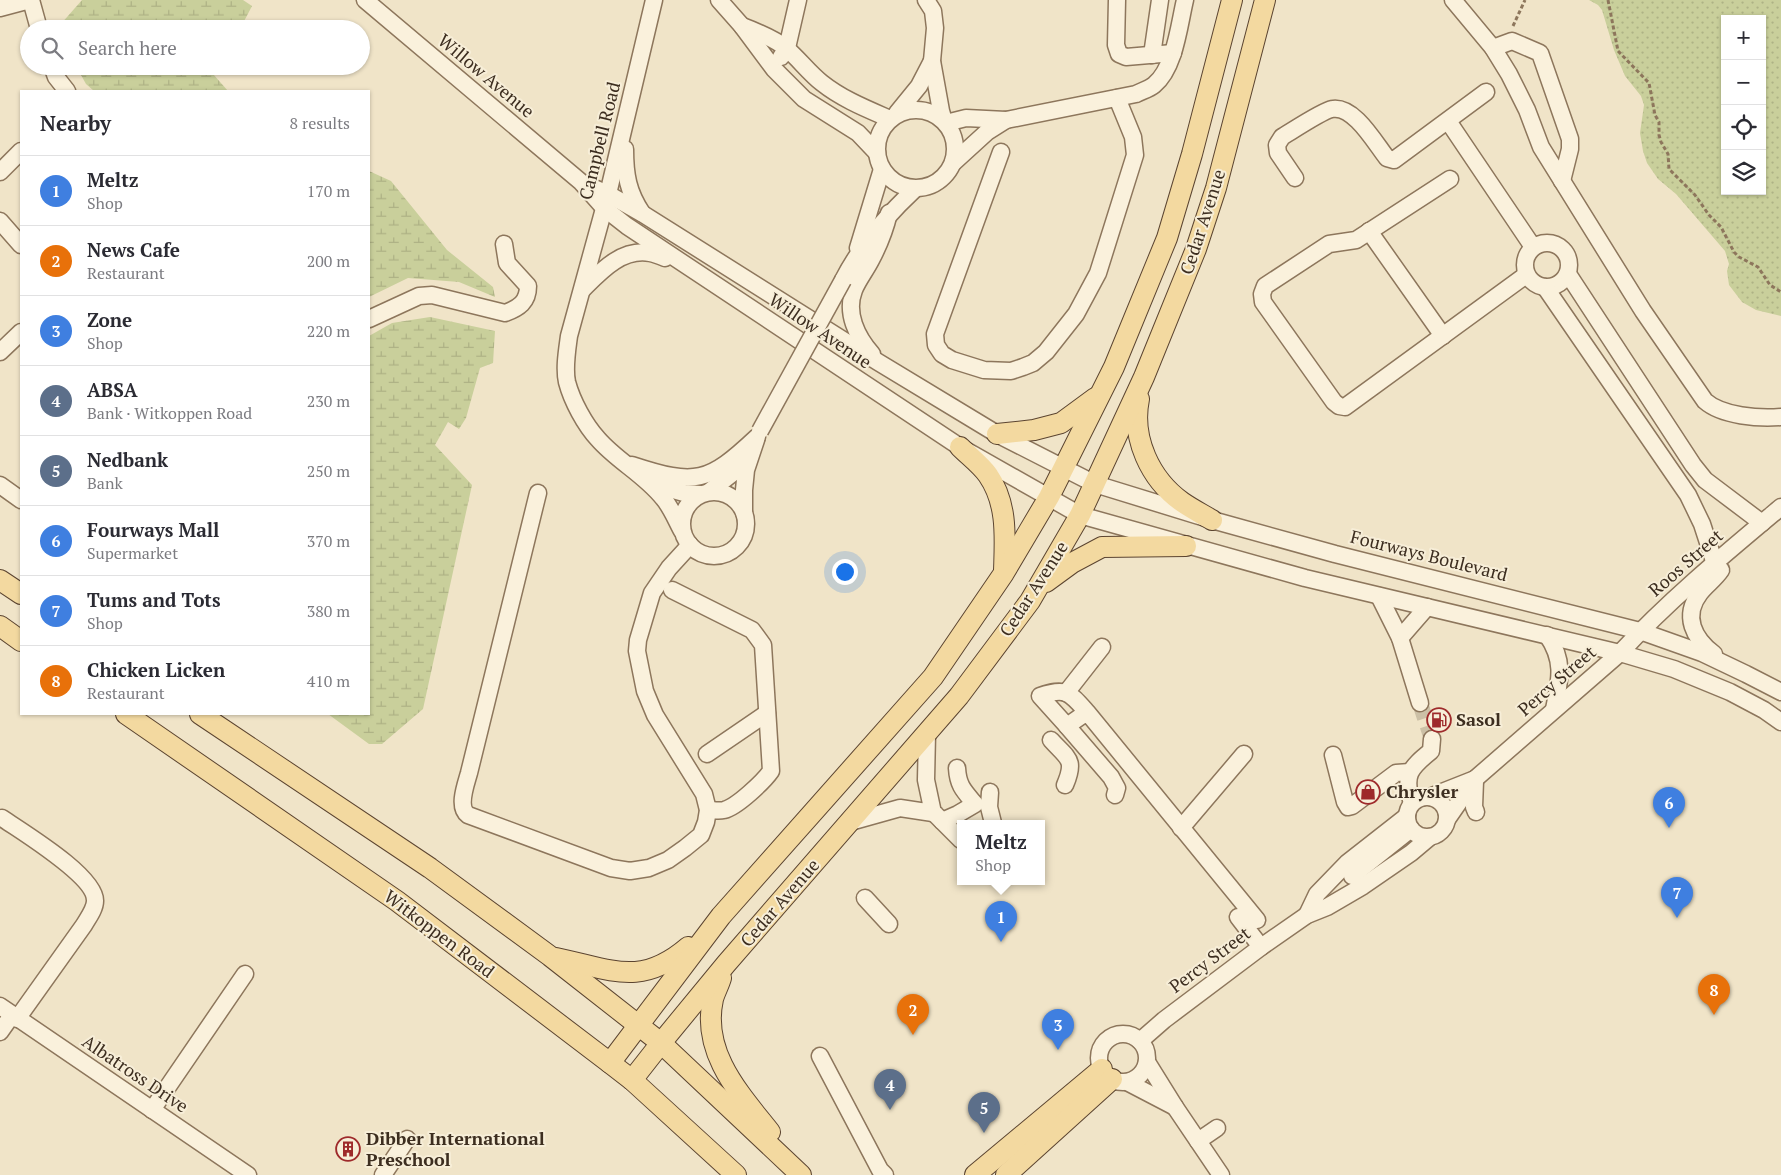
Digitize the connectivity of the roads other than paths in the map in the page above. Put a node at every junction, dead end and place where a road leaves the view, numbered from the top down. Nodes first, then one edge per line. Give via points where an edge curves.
1 (31, 0) edge
2 (365, 0) edge
3 (654, 0) edge
4 (719, 0) edge
5 (798, 0) edge
6 (926, 0) edge
7 (1116, 0) edge
8 (1160, 0) edge
9 (1185, 0) edge
10 (1232, 0) edge
11 (1265, 0) edge
12 (1453, 0) edge
13 (0, 8) edge
14 (37, 20) edge
15 (742, 26) junction
16 (787, 48) junction
17 (1493, 48) junction
18 (1173, 53) junction
19 (1152, 56) junction
20 (932, 61) junction
21 (774, 69) junction
22 (55, 75) edge
23 (66, 90) edge
24 (1486, 92) dead end
25 (1117, 98) junction
26 (893, 116) junction
27 (625, 120) junction
28 (1006, 120) junction
29 (1448, 121) junction
30 (945, 122) junction
31 (20, 152) edge
32 (1001, 152) dead end
33 (876, 153) junction
34 (953, 163) junction
35 (882, 169) junction
36 (0, 172) edge
37 (1295, 178) dead end
38 (1450, 179) dead end
39 (1562, 181) junction
40 (915, 189) junction
41 (606, 201) junction
42 (890, 213) junction
43 (643, 214) junction
44 (0, 221) edge
45 (1369, 231) junction
46 (20, 244) edge
47 (504, 244) dead end
48 (1533, 247) junction
49 (855, 257) junction
50 (680, 262) junction
51 (1526, 274) junction
52 (1568, 274) junction
53 (1545, 287) junction
54 (582, 290) junction
55 (370, 319) edge
56 (20, 333) edge
57 (1443, 336) junction
58 (0, 352) edge
59 (878, 362) junction
60 (1634, 376) junction
61 (1144, 377) junction
62 (1616, 389) junction
63 (1101, 393) junction
64 (1781, 417) edge
65 (997, 434) junction
66 (756, 440) junction
67 (960, 447) junction
68 (625, 462) junction
69 (1063, 469) junction
70 (1704, 480) junction
71 (650, 484) junction
72 (1095, 484) junction
73 (0, 485) edge
74 (538, 493) dead end
75 (705, 493) junction
76 (1688, 495) junction
77 (1049, 497) junction
78 (20, 499) edge
79 (1781, 507) edge
80 (744, 512) junction
81 (1080, 515) junction
82 (1212, 520) junction
83 (1762, 523) junction
84 (686, 538) junction
85 (1186, 546) junction
86 (1729, 552) junction
87 (1715, 564) junction
88 (1004, 572) junction
89 (0, 580) edge
90 (672, 590) dead end
91 (20, 593) edge
92 (1379, 596) junction
93 (1030, 601) junction
94 (1427, 607) junction
95 (0, 626) edge
96 (1640, 631) junction
97 (1547, 635) junction
98 (1400, 638) junction
99 (20, 640) edge
100 (1102, 647) dead end
101 (1620, 653) junction
102 (1726, 664) junction
103 (1066, 692) junction
104 (1781, 692) edge
105 (1420, 703) tunnel mouth
106 (1554, 709) junction
107 (1086, 712) junction
108 (767, 713) junction
109 (127, 715) edge
110 (201, 715) edge
111 (1781, 722) edge
112 (1067, 726) junction
113 (927, 734) junction
114 (1432, 738) tunnel mouth
115 (1051, 740) dead end
116 (707, 754) dead end
117 (1244, 754) dead end
118 (1333, 755) dead end
119 (957, 768) dead end
120 (1410, 772) junction
121 (1475, 779) junction
122 (1065, 785) dead end
123 (990, 792) dead end
124 (1115, 795) dead end
125 (1432, 796) junction
126 (708, 810) junction
127 (1476, 812) dead end
128 (1410, 816) junction
129 (938, 817) junction
130 (2, 818) dead end
131 (1448, 818) junction
132 (992, 820) edge
133 (850, 822) junction
134 (1181, 828) junction
135 (957, 836) edge
136 (1430, 837) junction
137 (1352, 876) dead end
138 (865, 898) dead end
139 (1307, 915) junction
140 (721, 916) junction
141 (1238, 916) dead end
142 (1257, 920) dead end
143 (889, 924) dead end
144 (1261, 947) junction
145 (550, 956) junction
146 (726, 964) junction
147 (245, 974) dead end
148 (10, 1013) edge
149 (638, 1025) junction
150 (0, 1032) edge
151 (1140, 1041) junction
152 (660, 1043) junction
153 (820, 1056) dead end
154 (1147, 1062) junction
155 (610, 1063) junction
156 (1114, 1077) junction
157 (632, 1080) junction
158 (1175, 1107) junction
159 (152, 1110) junction
160 (1217, 1128) dead end
161 (407, 1139) dead end
162 (1198, 1141) junction
163 (245, 1174) edge
164 (383, 1175) edge
165 (736, 1175) edge
166 (802, 1175) edge
167 (885, 1175) edge
168 (975, 1175) edge
169 (1006, 1175) edge
170 (1221, 1175) edge

1 - 13 street
1 - 14 street
2 - 41 street, Willow Avenue
3 - 27 street, Campbell Road
4 - 15 street
5 - 16 street
6 - 20 street via 933,11 935,28
7 - 19 street via 1119,54 1126,57
8 - 19 street
9 - 18 street
10 - 63 main road, Cedar Avenue via 1167,238
11 - 61 main road, Cedar Avenue via 1196,249
12 - 17 street
15 - 16 street
15 - 21 street
16 - 21 street
16 - 26 street via 823,84 848,100
17 - 39 street via 1527,110 1541,147
17 - 39 street via 1509,41 1536,50 1543,57 1570,139
18 - 19 street
18 - 25 street via 1154,84 1136,94
20 - 26 street via 919,86
20 - 30 street
21 - 33 street via 804,98 858,133
22 - 23 street
24 - 29 street
25 - 28 street
25 - 32 street via 1133,137 1135,156 1098,273 1076,314 1046,352 1033,364 1011,371 984,370 952,360 936,345 935,334
26 - 30 street via 909,109 922,110 934,113
26 - 33 street via 880,131
27 - 41 street, Campbell Road
27 - 43 street via 625,170 633,199
28 - 30 street via 966,118
28 - 34 street via 987,132
29 - 37 street via 1394,160 1387,158 1355,116 1340,108 1330,109 1282,138 1277,145 1278,153
29 - 48 street
30 - 34 street via 955,142
31 - 36 street
33 - 35 street
34 - 40 street via 938,182
35 - 40 street via 890,179
35 - 49 street
38 - 45 street
39 - 64 street via 1643,311 1705,402 1727,413
40 - 42 street
41 - 43 street, Willow Avenue
41 - 50 street, Willow Avenue via 627,226
41 - 54 street, Campbell Road
42 - 49 street
42 - 59 street via 882,237 853,292 851,305 855,327 865,347
43 - 59 street, Willow Avenue
44 - 46 street
45 - 57 street
45 - 57 street via 1356,240 1329,244 1266,286 1263,302 1339,406 1345,407
47 - 55 street via 507,263 528,286 522,305 514,310 505,313 432,295 419,296
48 - 51 street via 1525,259
48 - 52 street via 1548,242 1561,248 1569,260
49 - 66 street, bridge
50 - 54 street, Campbell Road via 652,253 624,256 606,266
50 - 67 street, Willow Avenue
51 - 53 street via 1537,286
51 - 57 street
52 - 53 street via 1558,284
52 - 60 street
53 - 62 street
54 - 68 street, Campbell Road via 569,336 567,382 598,440
56 - 58 street
59 - 65 street, Willow Avenue
60 - 62 street
60 - 70 street
61 - 72 main road, Cedar Avenue
61 - 82 main road via 1137,422 1144,452 1166,486 1181,501
62 - 76 street
63 - 65 main road via 1061,423
63 - 69 main road, Cedar Avenue
65 - 69 street, Willow Avenue
66 - 68 street via 719,469 688,478 663,475
66 - 75 street via 738,469
66 - 80 street via 746,470
67 - 77 street, Willow Avenue
67 - 88 main road via 988,474 998,495 1004,514
68 - 71 street, Campbell Road
69 - 72 street, Fourways Boulevard
69 - 77 main road, Cedar Avenue
70 - 76 street
70 - 83 street
71 - 75 street, Campbell Road via 684,493
71 - 84 street, Campbell Road via 664,499
72 - 81 main road, Cedar Avenue
72 - 82 street, Fourways Boulevard
73 - 78 street
74 - 126 street via 469,773 462,806 464,812 568,854 630,871 650,868 685,848 701,835
75 - 80 street, Campbell Road via 722,492 731,496
75 - 84 street via 691,500 684,510 681,520
76 - 87 street
77 - 81 street
77 - 88 main road, Cedar Avenue
79 - 83 street, Roos Street
80 - 84 street via 745,532 741,541 726,554 704,555
81 - 85 street
81 - 93 main road, Cedar Avenue
82 - 96 street, Fourways Boulevard
83 - 86 street, Roos Street
84 - 126 street via 652,593 637,652 644,691 655,715 704,794
85 - 92 street
85 - 93 main road via 1102,547 1050,578
86 - 87 street, Roos Street
86 - 102 street via 1722,569 1695,601 1691,619 1692,629 1704,646
87 - 96 street, Roos Street
88 - 140 main road, Cedar Avenue via 932,676
89 - 91 main road
90 - 108 street via 752,630 759,637
92 - 94 street
92 - 98 street
93 - 113 main road, Cedar Avenue
94 - 97 street
94 - 98 street
95 - 99 main road
96 - 101 street, Roos Street
96 - 102 street, Fourways Boulevard
97 - 101 street
97 - 106 street via 1556,648 1559,663 1560,678
98 - 105 street
100 - 103 street
101 - 106 street, Percy Street
101 - 111 street via 1674,669 1730,692
102 - 104 street, Fourways Boulevard
103 - 107 street
103 - 112 street via 1056,690 1040,696
106 - 121 street, Percy Street
107 - 112 street
107 - 134 street
108 - 116 street
108 - 126 street via 771,771 734,805 724,810
109 - 155 main road, Witkoppen Road via 397,902
110 - 145 main road via 430,868
112 - 124 street via 1110,777 1117,788
113 - 129 street via 926,780
113 - 133 main road, Cedar Avenue
114 - 120 street via 1431,751
115 - 122 street via 1071,765
117 - 134 street
118 - 120 street via 1348,806 1396,773
119 - 129 street via 960,787 975,804 958,814
120 - 128 street via 1407,781
121 - 125 street, Percy Street
121 - 127 street
121 - 131 street, Percy Street
123 - 132 street
125 - 128 street, Percy Street via 1425,796
125 - 131 street via 1444,804
128 - 136 street via 1417,834
128 - 137 street
128 - 139 street, Percy Street via 1347,863 1318,894
129 - 133 street via 900,808
129 - 135 street
130 - 148 street via 80,875 92,887 96,902 84,925
131 - 136 street, Percy Street via 1443,831
133 - 146 main road, Cedar Avenue
134 - 142 street
136 - 139 street, Percy Street via 1363,886
138 - 143 street
139 - 144 street, Percy Street
140 - 145 main road via 678,956 652,970 630,973
140 - 149 main road, Cedar Avenue
141 - 144 street
144 - 151 street, Percy Street
145 - 149 main road
146 - 152 main road, Cedar Avenue
146 - 166 main road via 713,999 711,1020 717,1057 742,1097
147 - 159 street
148 - 150 street
148 - 159 street, Albatross Drive
149 - 152 main road
149 - 155 main road, Cedar Avenue
151 - 154 street via 1145,1047
151 - 156 street via 1127,1034 1112,1036 1102,1047 1100,1054
152 - 157 main road, Cedar Avenue
152 - 166 main road
153 - 167 street
154 - 156 street via 1140,1075
154 - 158 street
155 - 157 main road, Witkoppen Road
156 - 158 street
156 - 168 main road
156 - 169 main road
157 - 165 main road, Witkoppen Road
158 - 162 street
159 - 163 street, Albatross Drive
160 - 162 street
161 - 164 street
162 - 170 street

